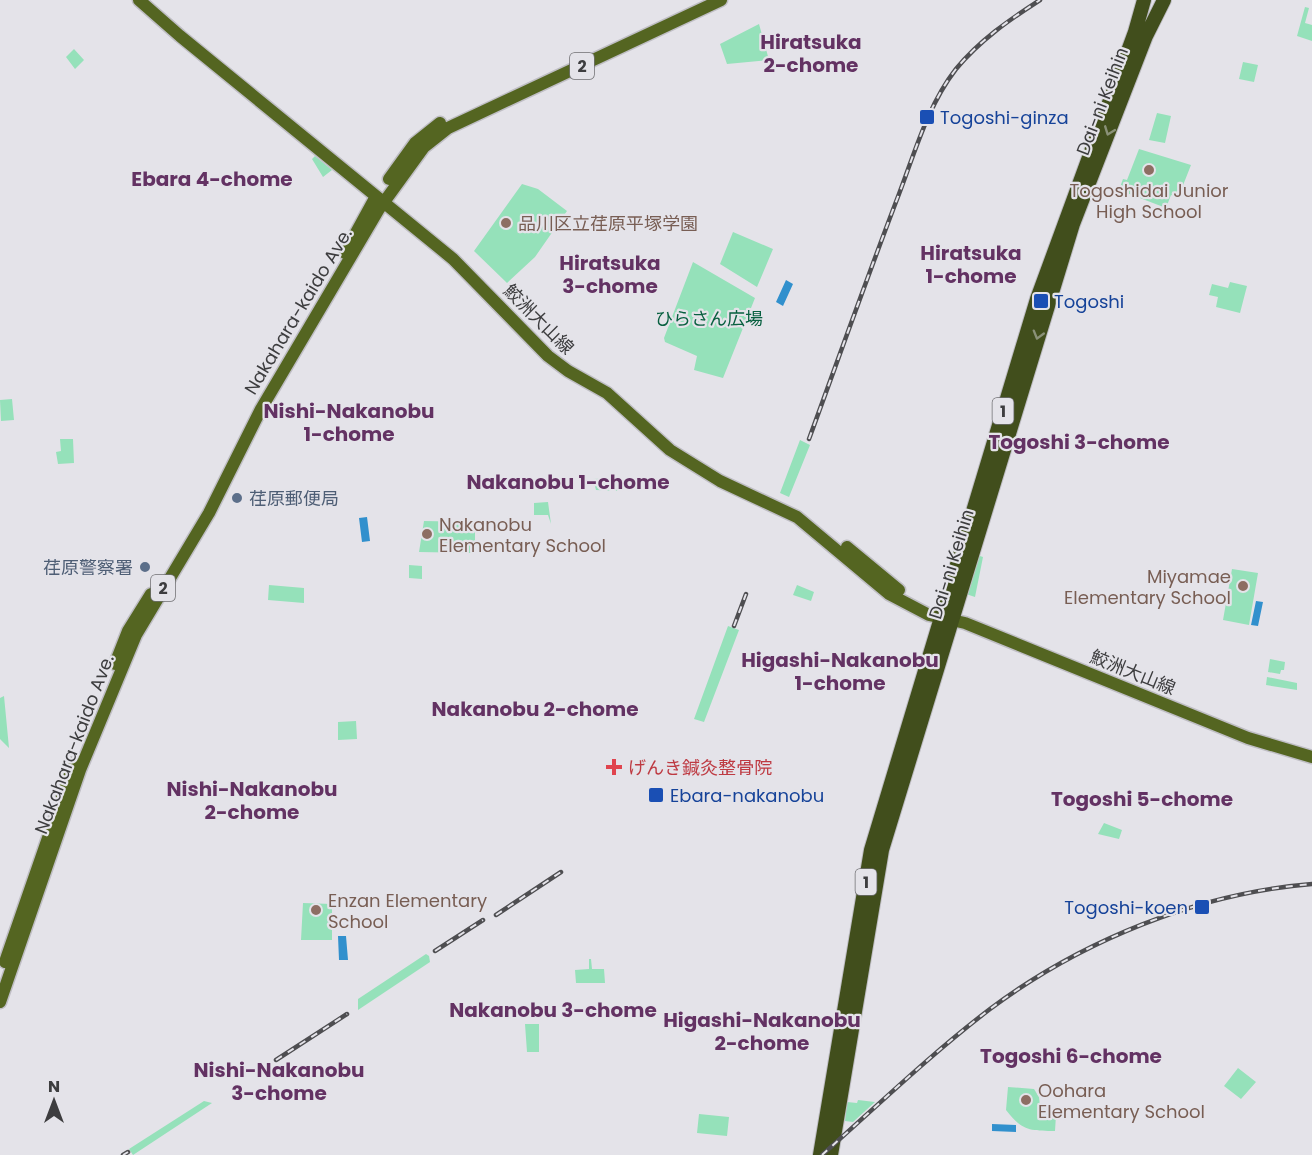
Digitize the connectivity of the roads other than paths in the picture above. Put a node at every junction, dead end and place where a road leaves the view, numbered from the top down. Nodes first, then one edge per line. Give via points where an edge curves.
1 (139, 0) edge
2 (146, 0) edge
3 (707, 0) edge
4 (721, 0) edge
5 (1144, 0) edge
6 (1150, 0) edge
7 (1158, 0) edge
8 (1164, 0) edge
9 (1141, 34) junction
10 (383, 195) junction
11 (948, 618) junction
12 (1312, 757) edge
13 (0, 977) edge
14 (0, 1002) edge
15 (820, 1155) edge
16 (831, 1155) edge

1 - 10 main road, 鮫洲大山線
2 - 10 main road, 鮫洲大山線
3 - 10 main road, Nakahara-kaido Ave. / 2 via 439,124 409,150
4 - 10 main road, Nakahara-kaido Ave. / 2 via 448,128 424,147
5 - 9 highway, Dai-ni Keihin / 1
6 - 9 highway
7 - 9 highway
8 - 9 highway, Dai-ni Keihin / 1
9 - 11 highway, Dai-ni Keihin / 1 via 1037,299
10 - 11 main road, 鮫洲大山線 via 462,266 548,356 607,393 670,450 720,481 797,518 889,594 929,615
10 - 13 main road, Nakahara-kaido Ave. / 2 via 261,396 205,507 128,631 57,805
10 - 14 main road, Nakahara-kaido Ave. / 2 via 261,409 209,513 133,643 80,770
11 - 12 main road, 鮫洲大山線 via 1248,738
11 - 15 highway, Dai-ni Keihin / 1 via 871,850
11 - 16 highway, Dai-ni Keihin / 1 via 882,850

